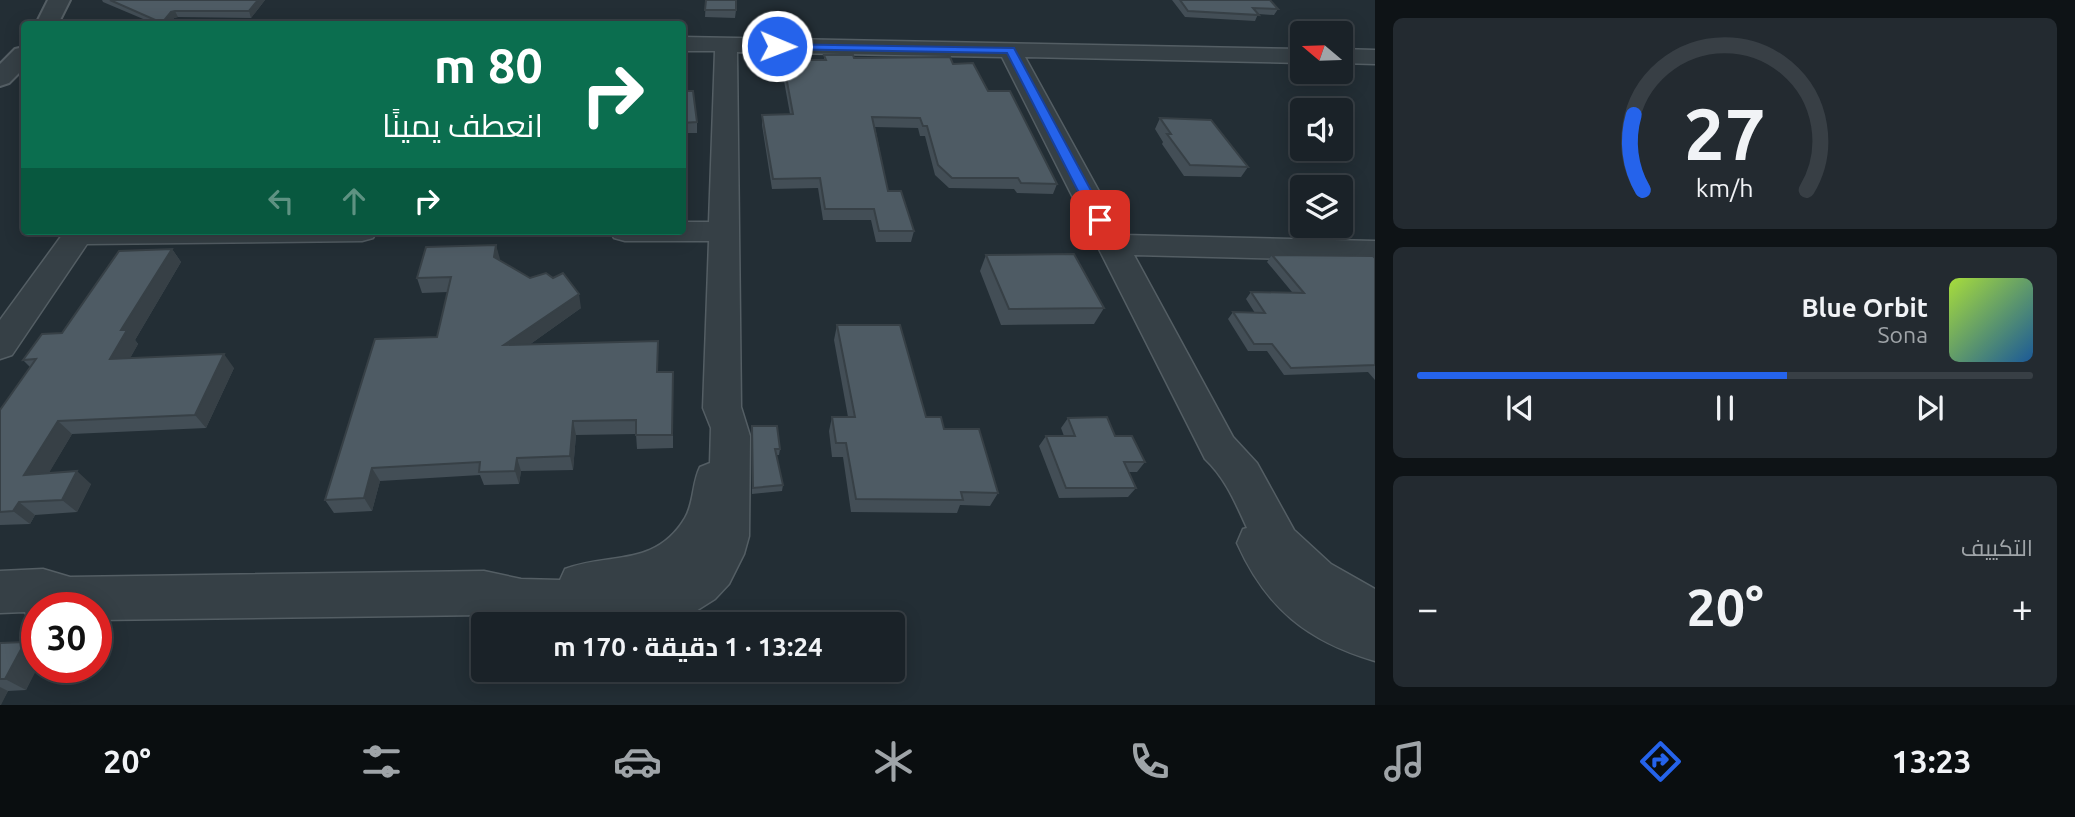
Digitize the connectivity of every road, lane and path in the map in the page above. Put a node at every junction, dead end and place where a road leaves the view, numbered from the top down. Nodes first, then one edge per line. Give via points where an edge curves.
1 (59, 0) edge
2 (48, 21) edge
3 (686, 44) edge
4 (726, 45) junction
5 (1010, 50) junction
6 (1290, 55) edge
7 (1353, 56) edge
8 (21, 57) edge
9 (1375, 57) edge
10 (0, 78) edge
11 (686, 232) edge
12 (723, 232) junction
13 (78, 235) edge
14 (1113, 245) junction
15 (1375, 251) edge
16 (0, 346) edge
17 (1219, 448) junction
18 (0, 592) edge
19 (54, 592) edge
20 (112, 603) edge
21 (21, 608) edge
22 (0, 611) edge
23 (1375, 611) edge
24 (1375, 638) edge

1 - 2 street
3 - 4 street
4 - 5 street
4 - 12 street
5 - 6 street
5 - 14 street
7 - 9 street
8 - 10 street
11 - 12 street
12 - 20 street via 722,408 730,426 730,526 720,561 692,589 653,605 522,601 484,593
13 - 16 street
14 - 15 street
14 - 17 street
17 - 23 street via 1239,469 1271,532 1287,552 1308,573
17 - 24 street via 1222,472 1265,559 1282,582 1333,622
18 - 19 street
21 - 22 street

